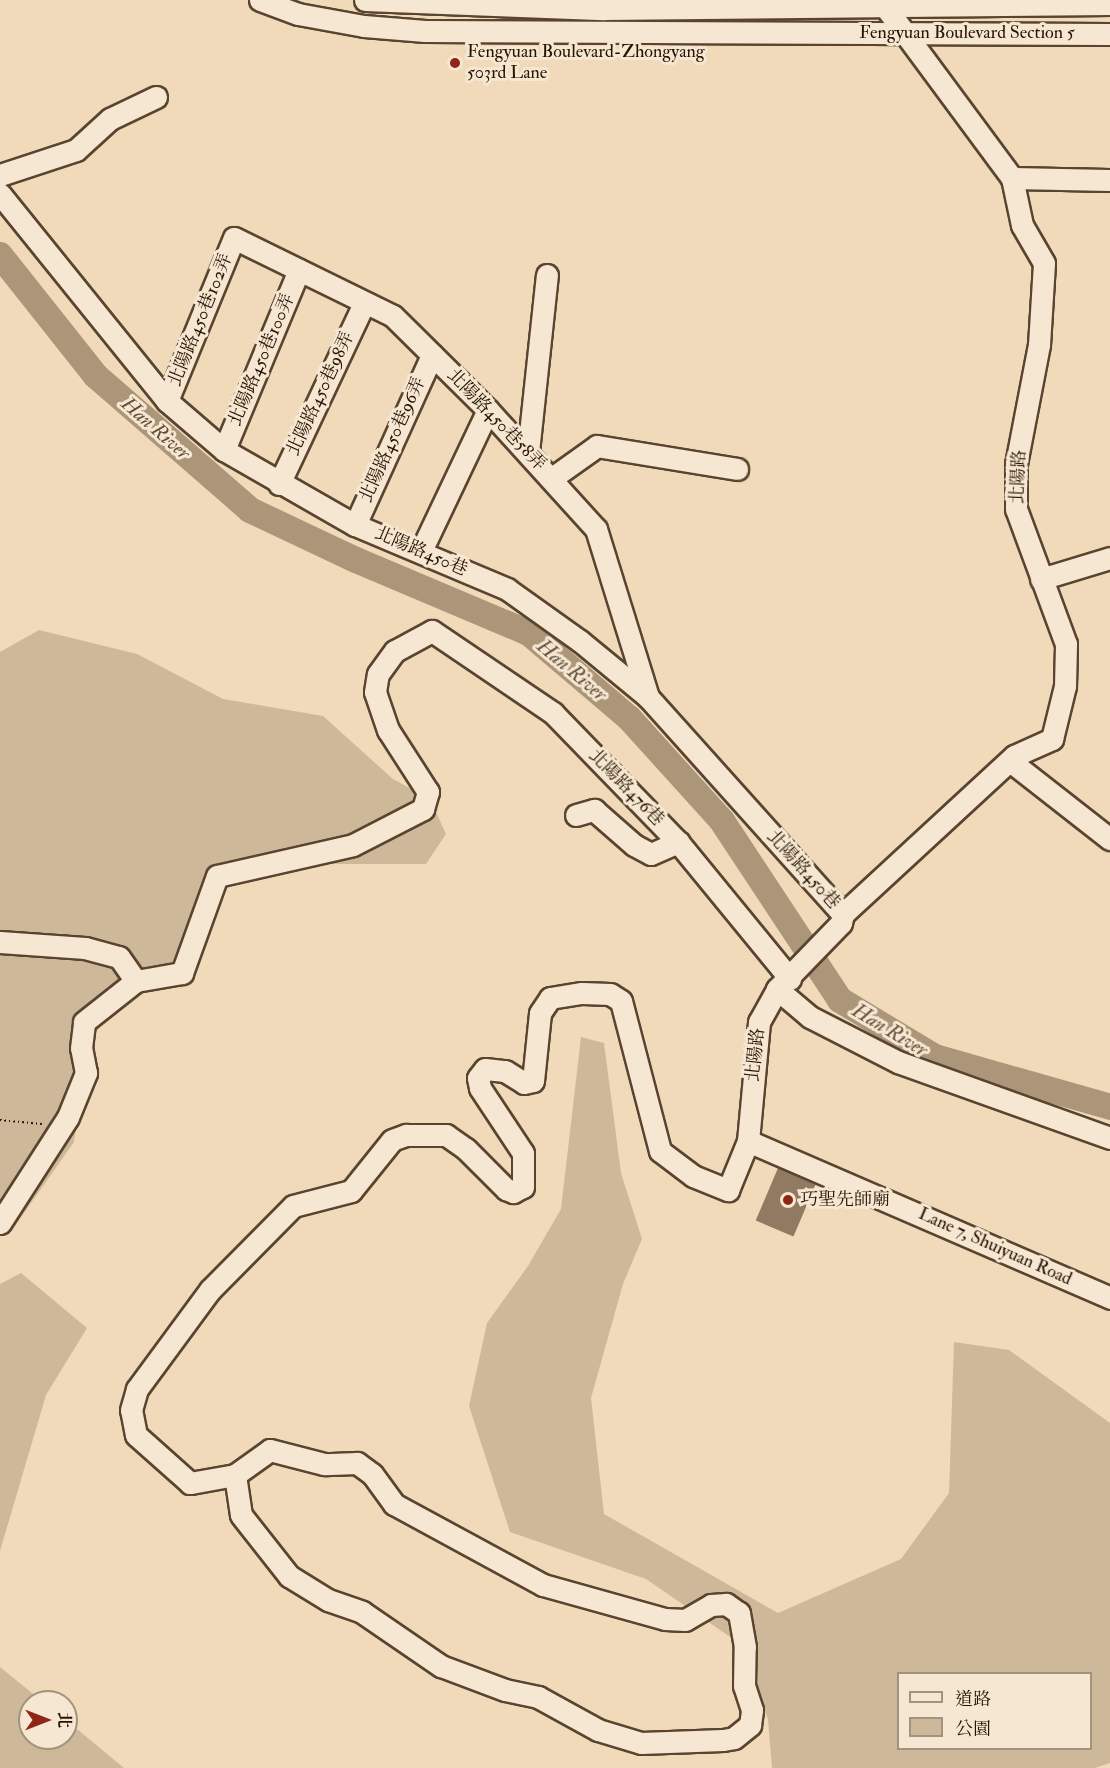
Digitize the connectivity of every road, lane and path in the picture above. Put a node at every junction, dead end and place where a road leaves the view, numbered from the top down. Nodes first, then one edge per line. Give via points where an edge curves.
1 (260, 0) edge
2 (365, 0) edge
3 (824, 4) edge
4 (1110, 4) edge
5 (886, 8) junction
6 (906, 31) junction
7 (824, 33) junction
8 (1110, 34) edge
9 (156, 97) dead end
10 (0, 175) edge
11 (1012, 178) junction
12 (1110, 180) edge
13 (0, 194) edge
14 (234, 238) joint
15 (299, 270) junction
16 (547, 275) dead end
17 (364, 303) junction
18 (432, 355) junction
19 (167, 401) junction
20 (488, 410) junction
21 (224, 450) junction
22 (528, 452) junction
23 (737, 469) dead end
24 (552, 478) junction
25 (279, 484) junction
26 (355, 525) junction
27 (421, 551) junction
28 (1110, 558) edge
29 (1041, 579) junction
30 (648, 698) junction
31 (1010, 761) junction
32 (576, 815) dead end
33 (1110, 839) edge
34 (678, 842) junction
35 (842, 918) junction
36 (0, 942) edge
37 (136, 981) junction
38 (783, 984) junction
39 (0, 1120) edge
40 (61, 1125) junction
41 (1110, 1138) edge
42 (748, 1141) junction
43 (0, 1223) edge
44 (1110, 1298) edge
45 (235, 1475) junction

1 - 7 street, Fengyuan Boulevard Section 5 via 298,14 425,31
2 - 3 street, Fengyuan Boulevard Section 5 via 514,8
3 - 5 street, Fengyuan Boulevard Section 5
3 - 7 street
4 - 5 street, Fengyuan Boulevard Section 5
5 - 6 street, 北陽路
6 - 7 street, Fengyuan Boulevard Section 5
6 - 8 street, Fengyuan Boulevard Section 5
6 - 11 street, 北陽路
9 - 10 street via 110,118 76,150
11 - 12 street
11 - 29 street, 北陽路 via 1022,225 1044,263 1039,345 1016,464 1016,509
13 - 19 street, 北陽路450巷
14 - 15 street, 北陽路450巷58弄
14 - 19 street, 北陽路450巷102弄
15 - 17 street, 北陽路450巷58弄
15 - 21 street, 北陽路450巷100弄
16 - 22 street
17 - 18 street, 北陽路450巷58弄 via 393,316
17 - 25 street, 北陽路450巷98弄
18 - 20 street, 北陽路450巷58弄
18 - 26 street, 北陽路450巷96弄
19 - 21 street, 北陽路450巷
20 - 22 street, 北陽路450巷58弄
20 - 27 street
21 - 25 street, 北陽路450巷
22 - 24 street, 北陽路450巷58弄
23 - 24 street via 597,446
24 - 30 street, 北陽路450巷58弄 via 596,529
25 - 26 street, 北陽路450巷
26 - 27 street, 北陽路450巷
27 - 30 street, 北陽路450巷 via 507,589 580,641
28 - 29 street
29 - 31 street, 北陽路 via 1066,644 1065,686 1052,739
30 - 35 street, 北陽路450巷
31 - 33 street
31 - 35 street, 北陽路
32 - 34 street via 594,810 634,845 651,854
34 - 37 street, 北陽路476巷 via 553,713 432,631 395,651 378,674 375,692 388,730 428,792 423,810 353,844 217,876 182,974
34 - 38 street, 北陽路476巷
35 - 38 street, 北陽路
36 - 37 street via 85,948 119,957
37 - 40 street via 84,1022 81,1048 86,1073
38 - 41 street, 北陽路476巷 via 810,1017 898,1062
38 - 42 street, 北陽路 via 759,1022
39 - 40 path
40 - 43 street
42 - 44 street, Lane 7, Shuiyuan Road
42 - 45 street, 北陽路 via 728,1190 693,1176 660,1151 621,1001 610,994 550,998 540,1013 532,1081 524,1083 505,1071 485,1069 478,1078 480,1088 523,1153 525,1181 519,1191 506,1189 466,1149 446,1136 406,1135 392,1140 351,1191 293,1206 210,1290 137,1389 130,1410 133,1429 178,1475 198,1483
45 - 45 street via 270,1450 324,1464 357,1463 365,1466 394,1504 543,1585 665,1619 685,1620 711,1605 726,1604 738,1613 745,1647 744,1686 752,1710 750,1725 734,1738 723,1740 641,1743 598,1730 538,1697 505,1690 441,1665 362,1612 327,1600 289,1576 241,1515

